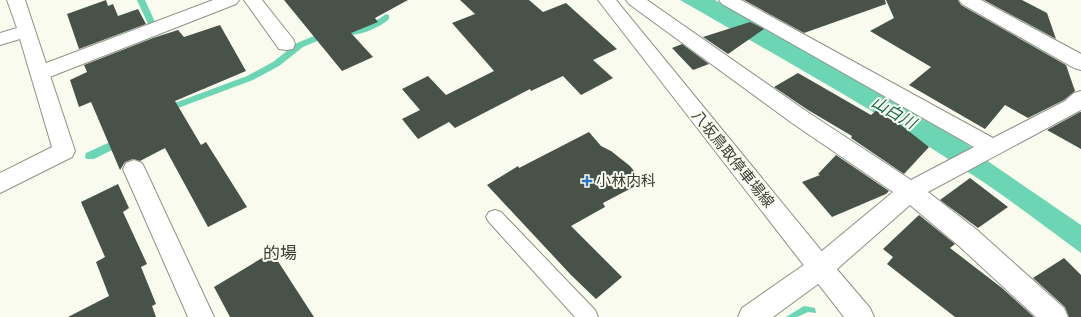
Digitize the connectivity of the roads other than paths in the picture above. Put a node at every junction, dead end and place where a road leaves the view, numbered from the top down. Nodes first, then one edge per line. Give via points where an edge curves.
1 (16, 0) edge
2 (230, 0) edge
3 (254, 0) edge
4 (607, 0) edge
5 (635, 0) edge
6 (728, 0) edge
7 (968, 0) edge
8 (27, 31) junction
9 (0, 39) edge
10 (286, 44) dead end
11 (1081, 63) edge
12 (40, 73) junction
13 (1081, 98) edge
14 (993, 148) junction
15 (134, 169) dead end
16 (0, 184) edge
17 (910, 192) junction
18 (495, 217) dead end
19 (820, 268) junction
20 (201, 317) edge
21 (588, 317) edge
22 (751, 317) edge
23 (861, 317) edge
24 (1055, 317) edge

1 - 8 street
2 - 12 street
3 - 10 street
4 - 19 street, 八坂鳥取停車場線
5 - 17 street via 799,117
6 - 14 street
7 - 11 street
8 - 9 street
8 - 12 street
12 - 16 street via 64,151
13 - 14 street via 1072,106
14 - 17 street
15 - 20 street
17 - 19 street
17 - 24 street via 968,238
18 - 21 lane
19 - 22 street
19 - 23 street, 八坂鳥取停車場線

